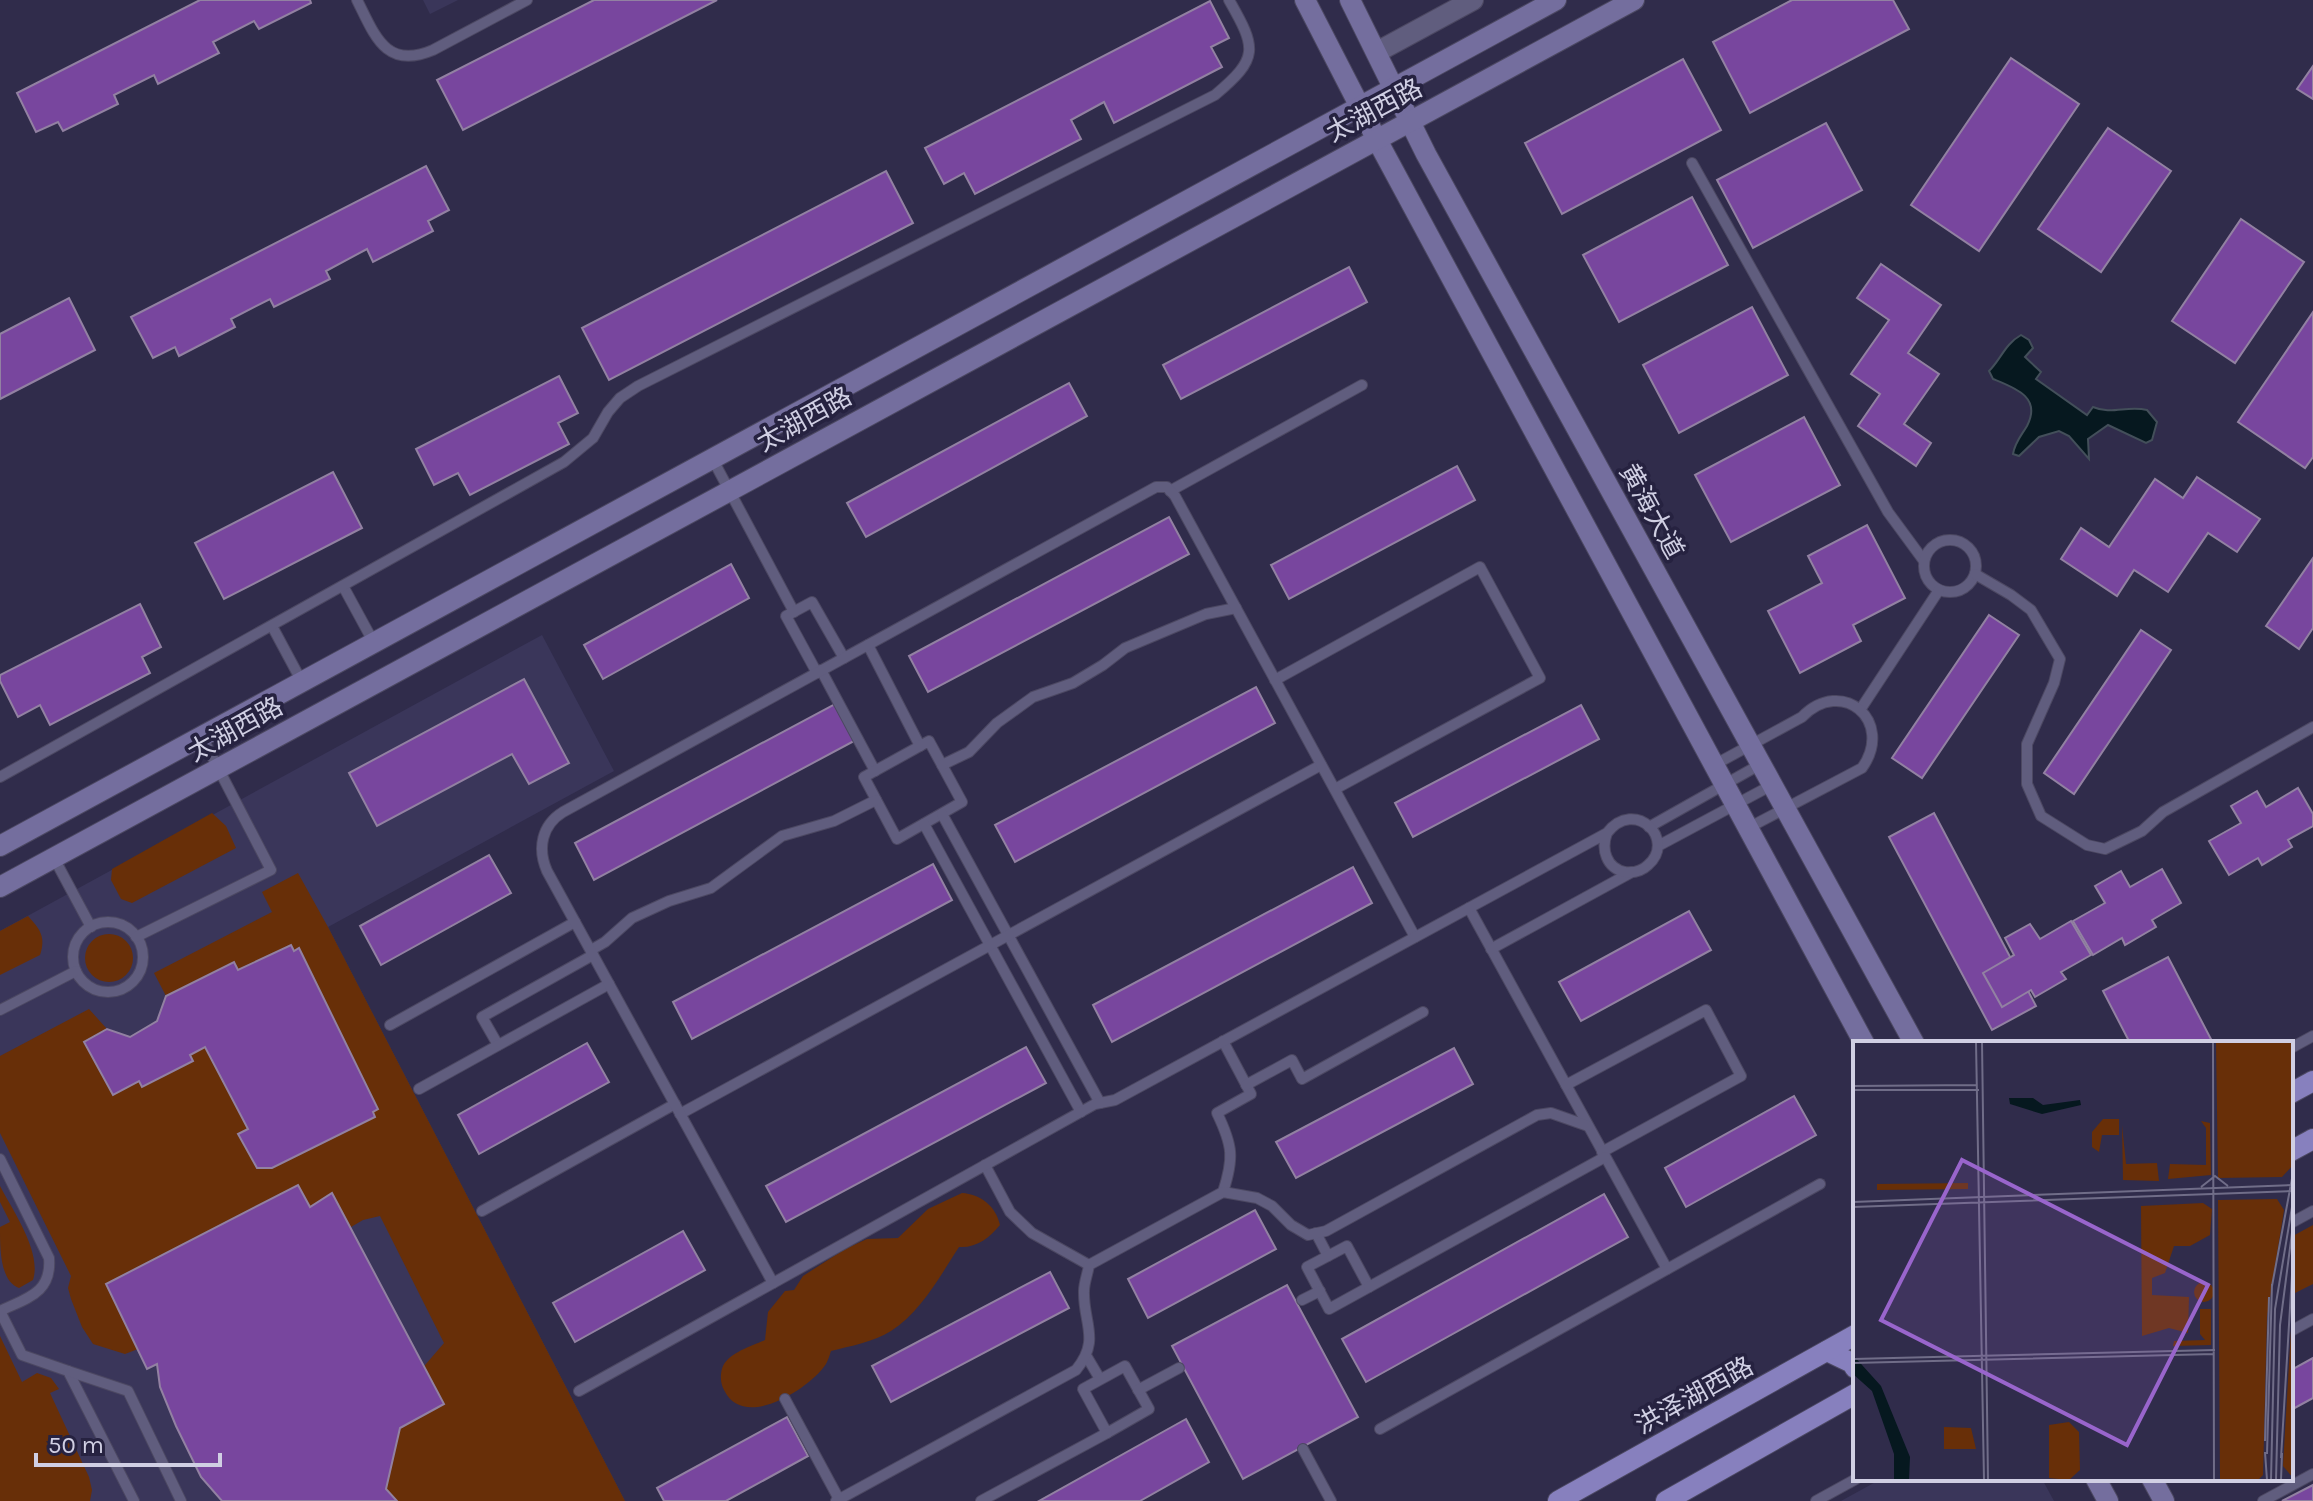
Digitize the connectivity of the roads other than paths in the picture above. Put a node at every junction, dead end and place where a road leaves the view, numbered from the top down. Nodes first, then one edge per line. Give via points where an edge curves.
1 (357, 0) edge
2 (527, 0) edge
3 (1229, 0) edge
4 (1305, 0) edge
5 (1350, 0) edge
6 (1473, 0) edge
7 (1556, 0) edge
8 (1634, 0) edge
9 (1377, 52) junction
10 (1395, 86) junction
11 (1358, 106) junction
12 (1411, 121) junction
13 (1376, 138) junction
14 (1692, 163) dead end
15 (1362, 385) dead end
16 (712, 458) junction
17 (729, 490) junction
18 (1170, 491) junction
19 (1924, 561) junction
20 (1975, 574) junction
21 (343, 586) junction
22 (1939, 590) junction
23 (1236, 608) junction
24 (794, 612) junction
25 (272, 626) junction
26 (374, 643) junction
27 (868, 645) junction
28 (844, 658) junction
29 (819, 672) junction
30 (1275, 680) junction
31 (302, 682) junction
32 (1860, 710) junction
33 (2313, 727) edge
34 (202, 737) junction
35 (1751, 745) junction
36 (920, 746) junction
37 (1761, 764) junction
38 (942, 765) junction
39 (1321, 765) junction
40 (1714, 765) junction
41 (218, 768) junction
42 (875, 771) junction
43 (0, 777) edge
44 (1725, 785) junction
45 (1772, 785) junction
46 (1335, 789) junction
47 (876, 800) junction
48 (1735, 805) junction
49 (1785, 808) junction
50 (942, 814) junction
51 (924, 824) junction
52 (1649, 827) junction
53 (1748, 828) junction
54 (1607, 833) junction
55 (0, 846) edge
56 (1658, 846) junction
57 (54, 858) junction
58 (1632, 872) junction
59 (0, 887) edge
60 (1469, 908) junction
61 (575, 922) junction
62 (91, 927) junction
63 (1008, 935) junction
64 (136, 937) junction
65 (1415, 937) junction
66 (990, 946) junction
67 (1491, 949) junction
68 (592, 953) junction
69 (76, 971) junction
70 (609, 984) junction
71 (0, 1010) edge
72 (1423, 1012) dead end
73 (390, 1025) dead end
74 (2313, 1036) edge
75 (1223, 1041) junction
76 (1863, 1041) edge
77 (1913, 1041) edge
78 (498, 1045) junction
79 (2293, 1047) edge
80 (2313, 1081) edge
81 (1246, 1085) junction
82 (1566, 1085) junction
83 (419, 1089) dead end
84 (2293, 1092) edge
85 (1100, 1103) junction
86 (678, 1109) junction
87 (1081, 1112) junction
88 (1588, 1126) junction
89 (2313, 1139) edge
90 (2293, 1150) edge
91 (1604, 1154) junction
92 (0, 1159) edge
93 (985, 1165) junction
94 (1820, 1184) dead end
95 (1223, 1192) junction
96 (482, 1211) dead end
97 (2313, 1211) edge
98 (2293, 1222) edge
99 (1316, 1233) junction
100 (1328, 1256) junction
101 (1089, 1265) junction
102 (1667, 1269) junction
103 (773, 1283) junction
104 (1369, 1287) junction
105 (1320, 1291) junction
106 (1302, 1300) dead end
107 (0, 1311) edge
108 (2313, 1319) edge
109 (2293, 1330) edge
110 (1853, 1336) edge
111 (1827, 1351) junction
112 (1087, 1357) junction
113 (1853, 1365) edge
114 (1179, 1368) dead end
115 (68, 1371) junction
116 (1100, 1379) junction
117 (1138, 1390) junction
118 (579, 1391) dead end
119 (1853, 1395) edge
120 (785, 1399) dead end
121 (1380, 1429) dead end
122 (1107, 1433) junction
123 (1303, 1449) dead end
124 (2313, 1474) edge
125 (1853, 1481) edge
126 (2097, 1481) edge
127 (2153, 1481) edge
128 (134, 1501) edge
129 (181, 1501) edge
130 (838, 1501) edge
131 (981, 1501) edge
132 (1331, 1501) edge
133 (1558, 1501) edge
134 (1666, 1501) edge
135 (1816, 1501) edge
136 (2108, 1501) edge
137 (2164, 1501) edge
138 (2263, 1501) edge

1 - 2 lane via 377,39 403,58 433,50
3 - 21 lane via 1242,24 1248,64 1215,95 638,386 620,398 593,438 564,462
4 - 11 street
5 - 9 street, 黄海大道
6 - 9 street
7 - 10 street, 太湖西路
8 - 12 street, 太湖西路
9 - 10 street, 黄海大道
10 - 11 street, 太湖西路
10 - 12 street, 黄海大道
11 - 13 street
11 - 16 street, 太湖西路
12 - 13 street, 太湖西路
12 - 35 street, 黄海大道
13 - 17 street, 太湖西路
13 - 40 street
14 - 19 lane via 1888,512
15 - 18 lane
16 - 17 lane
16 - 26 street, 太湖西路
17 - 24 lane
17 - 41 street, 太湖西路
18 - 23 lane
18 - 27 lane via 1156,487
19 - 20 lane via 1932,546 1956,540 1975,557
19 - 22 lane via 1926,579
20 - 22 lane via 1964,588
20 - 33 lane via 2031,610 2060,659 2027,744 2027,784 2041,816 2087,845 2105,849 2125,841 2163,812
21 - 25 lane
21 - 26 lane
22 - 32 lane
23 - 30 lane
23 - 38 lane via 1206,614 1125,648 1073,683 1033,697 969,752
24 - 28 lane via 812,602
24 - 29 lane via 786,616
25 - 31 lane
25 - 43 lane
26 - 31 street, 太湖西路
27 - 28 lane
27 - 36 lane
28 - 29 lane
29 - 42 lane
29 - 61 lane via 551,819 544,832 542,860
30 - 39 lane
30 - 46 lane via 1480,567 1488,581 1540,678
31 - 34 street, 太湖西路
32 - 35 lane via 1836,700 1823,702
32 - 49 lane via 1873,732 1862,768
34 - 41 lane
34 - 55 street, 太湖西路
35 - 37 street, 黄海大道
35 - 40 lane
36 - 38 lane via 929,741
36 - 42 lane
37 - 44 lane
37 - 45 street, 黄海大道
38 - 50 lane via 962,802
39 - 46 lane
39 - 63 lane
40 - 44 street
41 - 57 street, 太湖西路
41 - 64 lane via 271,870
42 - 47 lane via 864,777
44 - 48 street
44 - 52 lane
45 - 48 lane
45 - 49 street, 黄海大道
46 - 65 lane
47 - 51 lane via 897,839
47 - 68 lane via 834,821 782,836 711,888 632,918
48 - 53 street
48 - 56 lane
49 - 53 lane
49 - 77 street, 黄海大道
50 - 51 lane
50 - 63 lane
51 - 66 lane
52 - 54 lane via 1628,819
52 - 56 lane
53 - 76 street
54 - 58 lane via 1607,858 1619,870
54 - 60 lane
56 - 58 lane via 1645,869
57 - 59 street, 太湖西路
57 - 62 lane
58 - 67 lane
60 - 65 lane
60 - 67 lane
61 - 68 lane
61 - 73 lane
62 - 64 lane via 118,924
62 - 69 lane via 73,949
63 - 66 lane
63 - 85 lane
64 - 69 lane via 143,959 124,988 101,992
65 - 75 lane
66 - 86 lane
66 - 87 lane
67 - 82 lane
68 - 70 lane
68 - 78 lane via 482,1017
69 - 71 lane
70 - 78 lane
70 - 86 lane
72 - 81 lane via 1302,1079 1292,1060
74 - 79 lane
75 - 81 lane
75 - 85 lane via 1115,1100
78 - 83 lane
80 - 84 main road
81 - 95 lane via 1251,1094 1217,1113 1232,1154
82 - 88 lane
82 - 91 lane via 1706,1010 1741,1076
85 - 87 lane
86 - 96 lane
86 - 103 lane
87 - 93 lane
88 - 91 lane
88 - 99 lane via 1551,1113 1537,1115
89 - 90 main road
91 - 102 lane
91 - 104 lane
92 - 107 lane via 49,1258 50,1274 44,1286
93 - 101 lane via 1010,1212 1032,1233
93 - 103 lane
94 - 102 lane
95 - 99 lane via 1257,1198 1291,1225 1308,1235
95 - 101 lane
97 - 98 lane
99 - 100 lane
100 - 104 lane via 1347,1246
100 - 105 lane via 1307,1267
101 - 112 lane via 1084,1291
102 - 121 lane
103 - 118 lane
104 - 105 lane via 1329,1309
105 - 106 lane
107 - 115 lane via 22,1355
108 - 109 lane
110 - 111 main road, 洪泽湖西路
111 - 113 main road
111 - 133 main road, 洪泽湖西路
112 - 116 lane
112 - 130 lane via 1076,1370
114 - 117 lane
115 - 128 lane
115 - 129 lane via 128,1391
116 - 117 lane via 1125,1366
116 - 122 lane via 1083,1389
117 - 122 lane via 1149,1409
119 - 134 main road
120 - 130 lane
122 - 131 lane
123 - 132 lane
124 - 138 lane
125 - 135 lane
126 - 136 street
127 - 137 street

